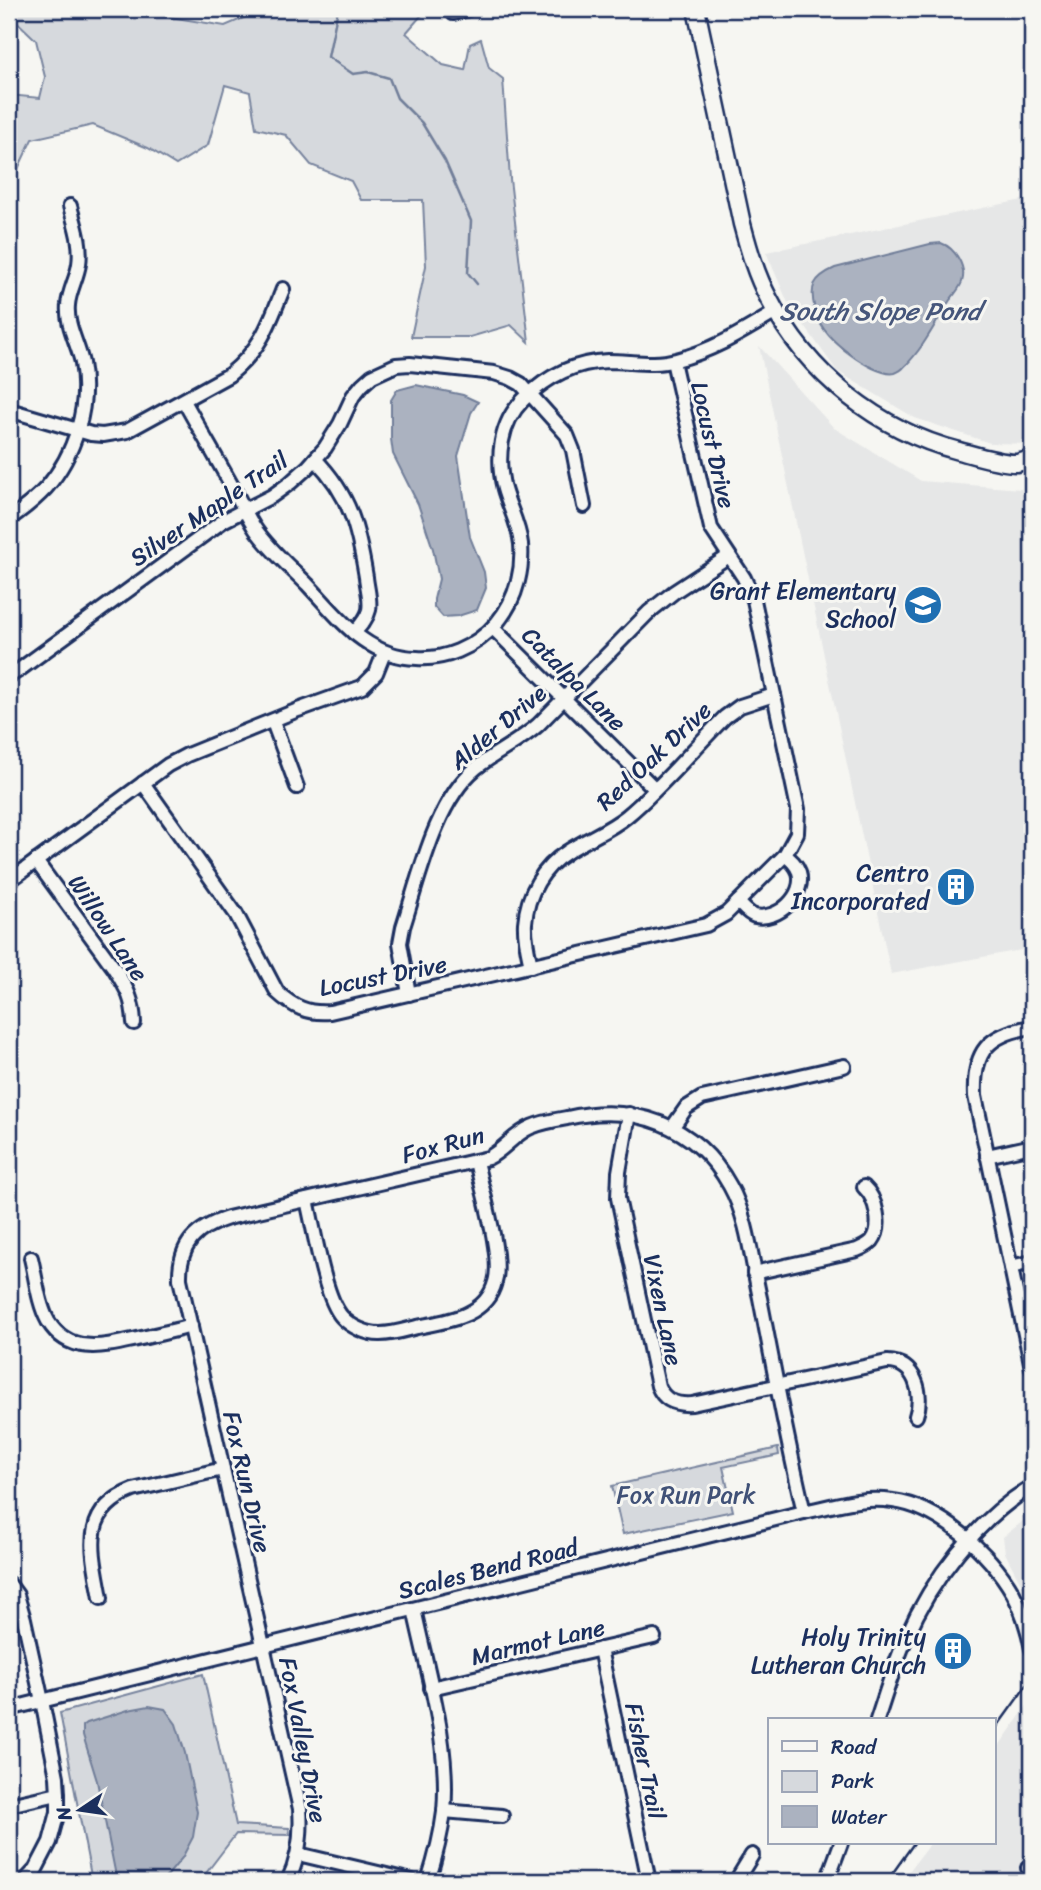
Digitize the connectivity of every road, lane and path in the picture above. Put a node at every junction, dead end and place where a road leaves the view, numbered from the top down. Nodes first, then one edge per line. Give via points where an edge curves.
1 (468, 9) edge
2 (696, 9) edge
3 (453, 13) dead end
4 (70, 206) dead end
5 (283, 289) dead end
6 (776, 312) junction
7 (673, 361) junction
8 (530, 393) junction
9 (184, 401) junction
10 (9, 410) edge
11 (77, 430) junction
12 (315, 459) junction
13 (1032, 459) edge
14 (1015, 463) junction
15 (1032, 471) edge
16 (584, 506) dead end
17 (245, 509) junction
18 (9, 519) edge
19 (729, 556) junction
20 (493, 628) junction
21 (355, 633) junction
22 (384, 653) junction
23 (9, 676) edge
24 (774, 695) junction
25 (564, 699) junction
26 (273, 722) junction
27 (143, 783) junction
28 (297, 787) dead end
29 (655, 789) junction
30 (785, 855) junction
31 (36, 860) junction
32 (9, 881) edge
33 (738, 902) junction
34 (531, 965) junction
35 (409, 993) junction
36 (134, 1023) dead end
37 (1032, 1027) edge
38 (844, 1066) dead end
39 (629, 1114) junction
40 (671, 1128) junction
41 (1032, 1146) edge
42 (987, 1156) junction
43 (476, 1161) junction
44 (864, 1186) dead end
45 (307, 1200) junction
46 (31, 1258) dead end
47 (1032, 1262) edge
48 (1011, 1267) junction
49 (754, 1273) junction
50 (191, 1326) junction
51 (1032, 1368) edge
52 (777, 1385) junction
53 (916, 1416) dead end
54 (223, 1469) junction
55 (1032, 1486) edge
56 (804, 1512) junction
57 (969, 1541) junction
58 (9, 1584) edge
59 (101, 1598) dead end
60 (414, 1609) junction
61 (654, 1637) dead end
62 (263, 1646) junction
63 (600, 1649) junction
64 (1032, 1649) edge
65 (431, 1688) junction
66 (42, 1701) junction
67 (9, 1709) edge
68 (878, 1718) edge
69 (58, 1794) junction
70 (9, 1805) edge
71 (444, 1811) junction
72 (502, 1816) dead end
73 (841, 1844) edge
74 (298, 1854) junction
75 (752, 1855) dead end
76 (25, 1881) edge
77 (288, 1881) edge
78 (412, 1881) edge
79 (428, 1881) edge
80 (649, 1881) edge
81 (736, 1881) edge
82 (827, 1881) edge

1 - 3 street
2 - 6 main road via 738,208 758,276
4 - 11 street via 80,246 68,306 84,387
5 - 9 street via 252,354 229,375
6 - 7 street via 716,347
6 - 14 main road via 826,376 880,419 929,442
7 - 8 street via 588,363 562,372
7 - 19 street, Locust Drive via 707,516
8 - 12 street, Silver Maple Trail via 510,377 494,373 396,365 362,385
8 - 16 street, Silver Maple Trail via 567,435
8 - 20 street via 512,415 501,444 501,475 518,530 521,561 510,605
9 - 11 street via 127,431 103,435
9 - 17 street
10 - 11 street
11 - 18 street via 65,461 45,489
12 - 17 street, Silver Maple Trail via 281,489
12 - 21 street via 351,510 361,546 369,608
13 - 14 main road
14 - 15 main road
17 - 21 street via 262,538
17 - 23 street, Silver Maple Trail
19 - 24 street, Locust Drive via 754,600
19 - 25 street, Alder Drive via 649,612
20 - 22 street via 468,647 439,657
20 - 25 street, Catalpa Lane
21 - 22 street
22 - 26 street via 376,673 362,687
24 - 29 street, Red Oak Drive via 740,706 725,717
24 - 30 street, Locust Drive via 798,809 797,833
25 - 29 street, Catalpa Lane
25 - 35 street, Alder Drive via 525,737 474,769 446,804 403,927 400,943
26 - 27 street via 187,755
26 - 28 street
27 - 31 street
27 - 35 street, Locust Drive via 236,914 286,1001 319,1013
29 - 34 street, Red Oak Drive via 624,819 568,851 537,883 526,917
30 - 33 street, Locust Drive
30 - 33 street via 800,878 789,903 775,914 755,916
31 - 32 street
31 - 36 street, Willow Lane via 114,968 133,1002
33 - 34 street, Locust Drive via 706,925
34 - 35 street, Locust Drive
37 - 42 street via 1000,1036 977,1060 975,1096
38 - 40 street via 702,1098 686,1108
39 - 40 street, Fox Run
39 - 43 street, Fox Run via 594,1113 540,1124 520,1133 498,1153
39 - 52 street, Vixen Lane via 618,1198 657,1386 681,1405
40 - 49 street, Fox Run via 703,1150 731,1187
41 - 42 street
42 - 48 street
43 - 45 street, Fox Run
43 - 45 street via 498,1273 486,1300 456,1319 380,1334 351,1324 331,1301
44 - 49 street via 877,1224 870,1242 857,1250
45 - 50 street, Fox Run via 211,1223 194,1236 180,1268
46 - 50 street via 48,1321 77,1344 97,1347
47 - 48 street
48 - 51 street
49 - 52 street, Fox Run
50 - 54 street, Fox Run Drive
52 - 53 street via 895,1362 914,1378 920,1404
52 - 56 street, Fox Run
54 - 59 street via 133,1490 108,1504 96,1520 92,1541
54 - 62 street, Fox Run Drive
55 - 57 street
56 - 57 street, Scales Bend Road via 861,1500 895,1501 928,1511
56 - 60 street, Scales Bend Road
57 - 64 street, Scales Bend Road via 1013,1593
57 - 68 street via 918,1613
58 - 66 street via 21,1605
60 - 62 street, Scales Bend Road
60 - 65 street
61 - 63 street, Marmot Lane
62 - 66 street, Scales Bend Road
62 - 74 street, Fox Valley Drive via 300,1809
63 - 65 street, Marmot Lane
63 - 80 street, Fisher Trail
65 - 71 street via 443,1746
66 - 67 street, Scales Bend Road
66 - 69 street
69 - 70 street
69 - 76 street via 50,1842
71 - 72 street
71 - 79 street
73 - 82 street
74 - 77 street, Fox Valley Drive
74 - 78 street
75 - 81 street

